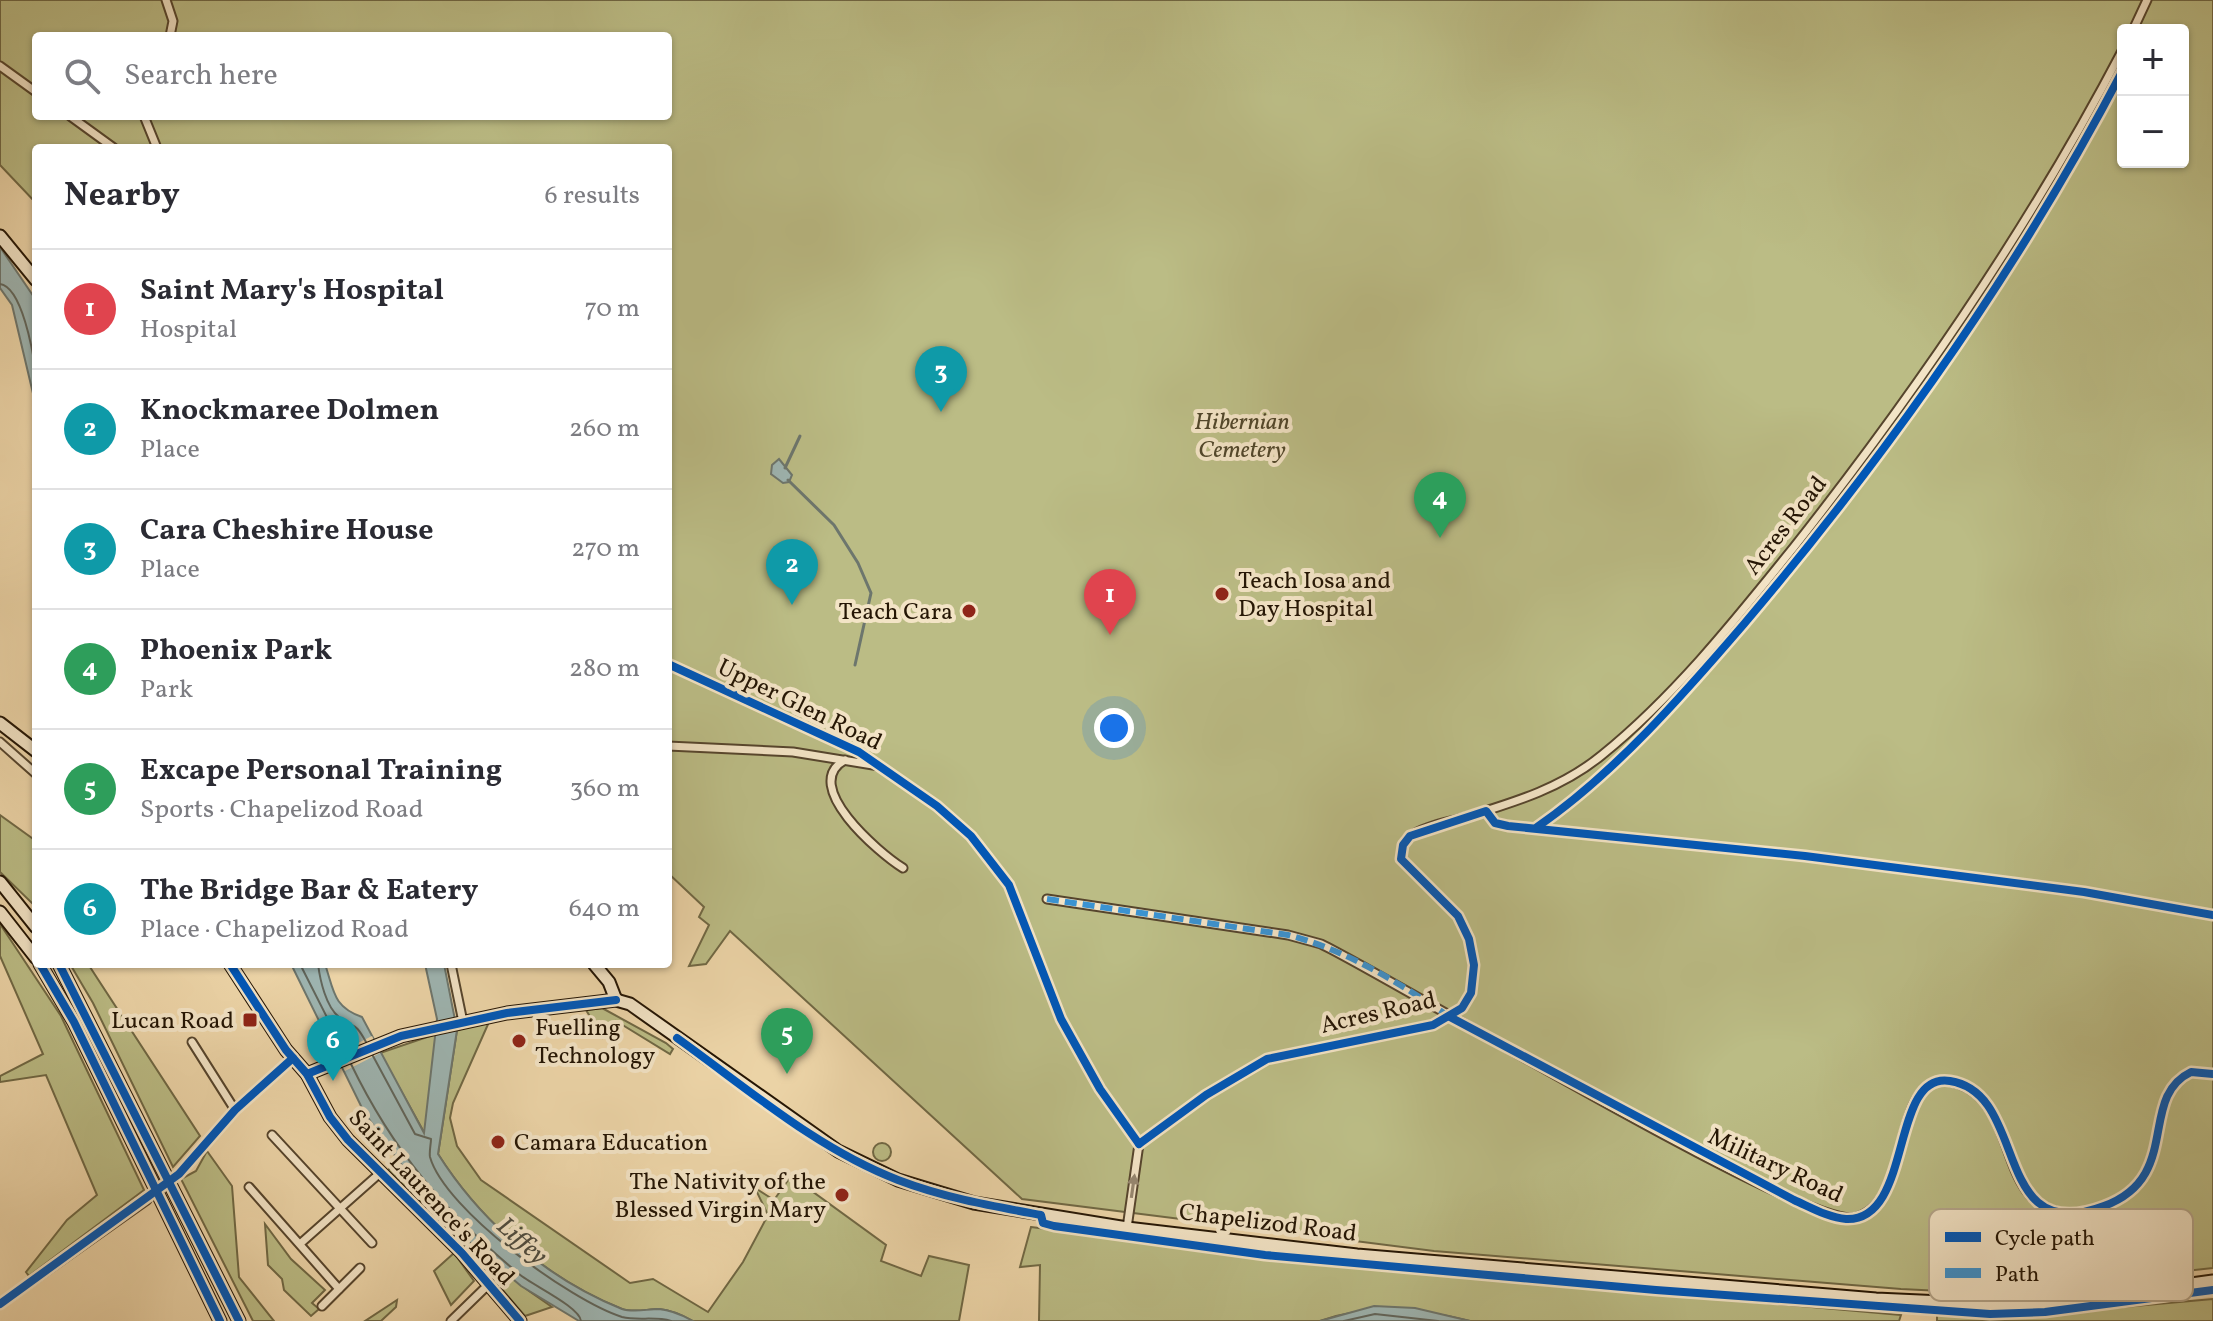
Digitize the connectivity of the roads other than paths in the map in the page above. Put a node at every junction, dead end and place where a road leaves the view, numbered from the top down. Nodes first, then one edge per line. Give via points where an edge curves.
1 (166, 0) edge
2 (2147, 0) edge
3 (2136, 24) edge
4 (171, 32) edge
5 (2117, 59) edge
6 (0, 66) edge
7 (32, 89) edge
8 (76, 120) edge
9 (146, 120) edge
10 (108, 144) edge
11 (155, 144) edge
12 (0, 236) edge
13 (32, 275) edge
14 (672, 666) edge
15 (0, 723) edge
16 (0, 742) edge
17 (672, 746) edge
18 (32, 748) edge
19 (845, 760) junction
20 (881, 766) junction
21 (32, 770) edge
22 (903, 868) dead end
23 (0, 882) edge
24 (1047, 899) dead end
25 (0, 912) edge
26 (32, 922) edge
27 (32, 953) edge
28 (42, 968) edge
29 (61, 968) edge
30 (233, 968) edge
31 (452, 968) edge
32 (597, 968) edge
33 (616, 1000) junction
34 (1450, 1017) junction
35 (461, 1023) junction
36 (192, 1042) dead end
37 (293, 1058) junction
38 (307, 1074) junction
39 (2213, 1074) edge
40 (235, 1110) junction
41 (272, 1135) dead end
42 (1139, 1144) junction
43 (380, 1173) junction
44 (179, 1174) tunnel mouth
45 (249, 1187) dead end
46 (147, 1200) tunnel mouth
47 (340, 1208) junction
48 (2056, 1209) edge
49 (2091, 1209) edge
50 (1127, 1228) junction
51 (301, 1243) junction
52 (372, 1243) dead end
53 (360, 1268) dead end
54 (2213, 1281) edge
55 (489, 1284) junction
56 (2193, 1284) edge
57 (339, 1289) junction
58 (2067, 1301) edge
59 (0, 1304) edge
60 (322, 1306) dead end
61 (220, 1321) edge
62 (239, 1321) edge
63 (451, 1321) edge
64 (520, 1321) edge

1 - 4 street
2 - 3 street
5 - 34 street, Acres Road via 2001,258 1928,367 1736,620 1599,758 1544,791 1410,836 1403,845 1401,859 1458,916 1469,939 1474,965 1471,993
6 - 7 street
8 - 10 street
9 - 11 street
12 - 13 main road
14 - 20 street, Upper Glen Road via 819,731
15 - 18 main road
16 - 21 street
17 - 19 street via 749,748
19 - 20 street
19 - 22 street via 830,777 832,792 883,855
20 - 42 street, Upper Glen Road via 971,836 1009,885 1061,1019
23 - 26 main road
24 - 34 street, Military Road via 1321,944
25 - 27 main road
28 - 61 main road via 74,1022
29 - 62 main road
30 - 37 main road
31 - 35 street
32 - 33 main road
33 - 35 main road
33 - 50 main road, Chapelizod Road via 630,1004 831,1146 882,1173 974,1203
34 - 42 street, Acres Road via 1267,1059
34 - 48 street, Military Road via 1794,1200 1846,1219 1857,1218 1878,1202 1921,1089 1939,1081 1967,1087 1996,1118 2023,1186 2038,1202
35 - 38 main road via 380,1043
36 - 40 street
37 - 38 main road, Saint Laurence's Road
37 - 40 street
38 - 43 main road, Saint Laurence's Road via 330,1117
39 - 49 street, Military Road via 2191,1072 2173,1085 2152,1161 2135,1189
40 - 44 street
41 - 47 street
50 -> 42 street
43 - 47 street
43 - 55 main road, Saint Laurence's Road
45 - 51 street
46 - 59 street
47 - 51 street
47 - 52 street
50 - 58 main road, Chapelizod Road via 1357,1255 1948,1304 2031,1306
51 - 57 street
53 - 57 street
54 - 56 main road, Chapelizod Road
55 - 63 street
55 - 64 main road, Saint Laurence's Road
57 - 60 street

